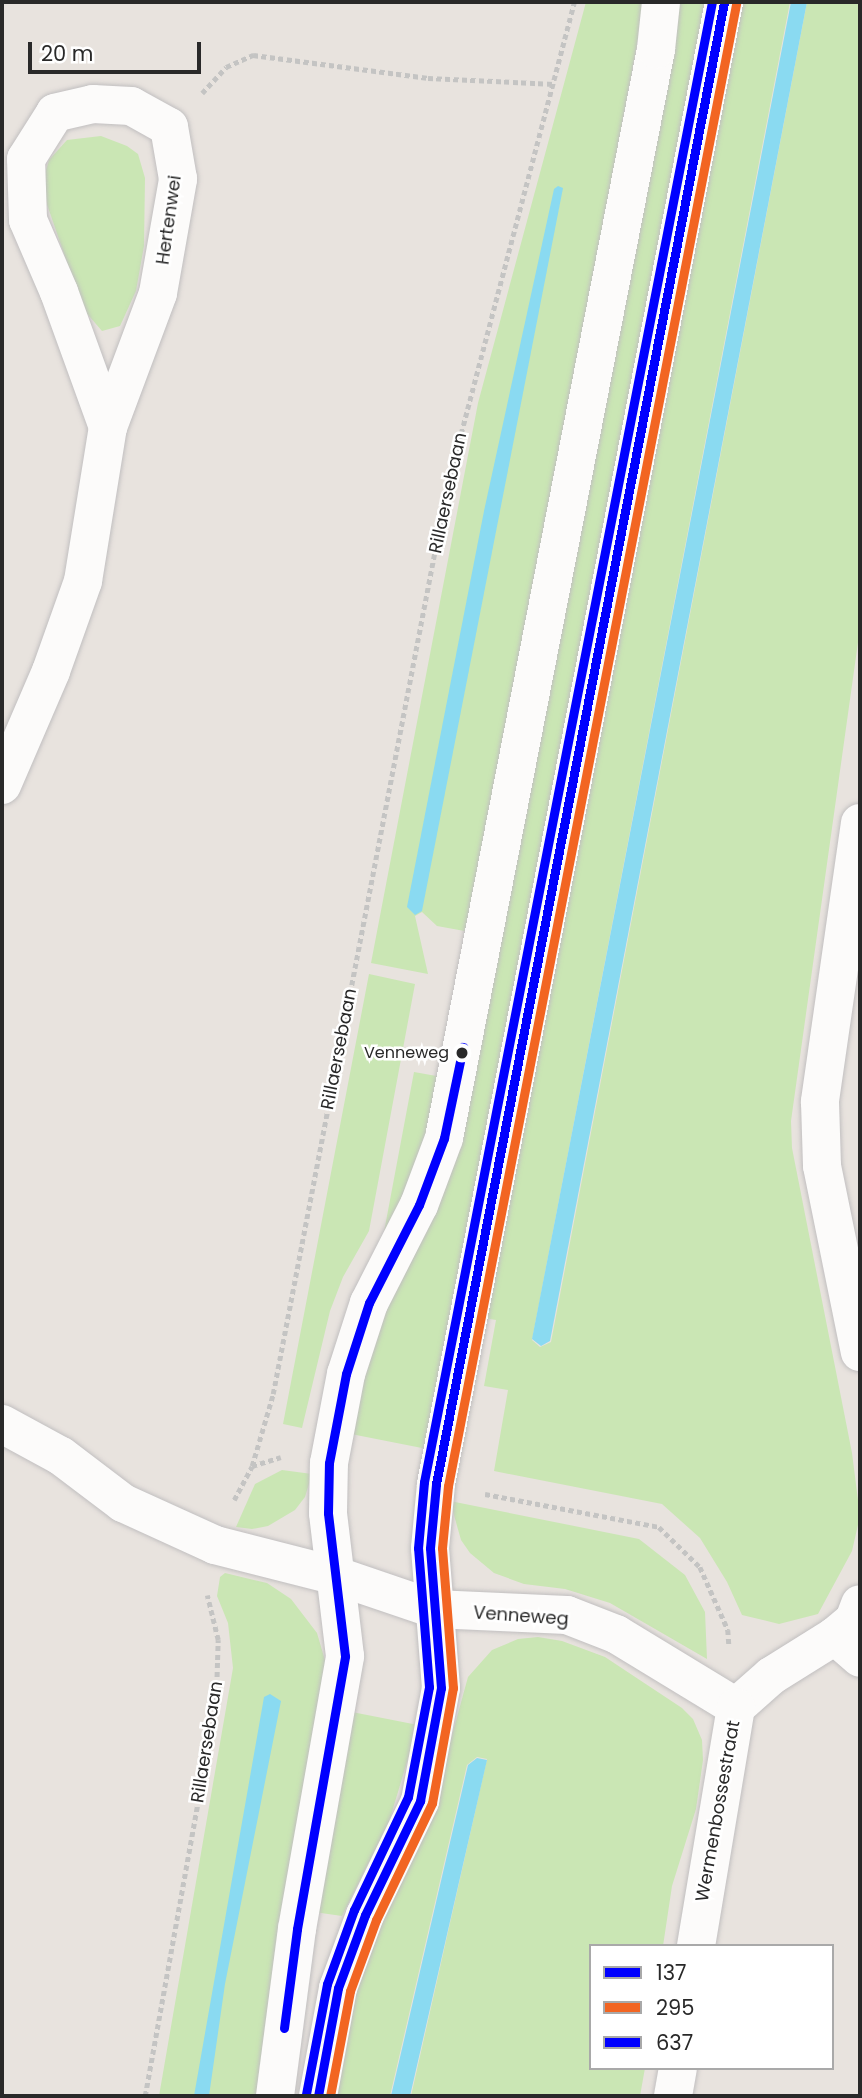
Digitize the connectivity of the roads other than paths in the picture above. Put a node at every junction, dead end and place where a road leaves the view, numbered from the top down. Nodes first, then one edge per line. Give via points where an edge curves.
1 (661, 2) edge
2 (724, 2) edge
3 (108, 427) junction
4 (2, 785) edge
5 (860, 823) edge
6 (860, 1352) edge
7 (2, 1424) edge
8 (337, 1576) junction
9 (860, 1604) edge
10 (435, 1609) junction
11 (847, 1647) edge
12 (736, 1707) junction
13 (696, 1944) edge
14 (678, 2070) edge
15 (275, 2096) edge
16 (318, 2096) edge
17 (673, 2096) edge

1 - 8 street via 649,89 444,1138 419,1205 369,1303 346,1374 329,1463 328,1513
2 - 10 street via 436,1484 430,1548
3 - 3 street, Hertenwei via 28,220 26,159 55,113 93,104 131,106 169,127 178,180 158,293
3 - 4 street, Hertenwei via 83,580 51,671
5 - 6 street via 820,1102 822,1166
7 - 8 street, Venneweg via 61,1456 123,1503 215,1545
8 - 10 street, Venneweg
8 - 15 street via 345,1656 297,1929
9 - 11 street
10 - 12 street, Venneweg via 567,1615 616,1634
10 - 16 street via 442,1688 420,1801 365,1914 338,1989
11 - 12 street via 771,1676
12 - 13 street, Wermenbossestraat
14 - 17 street

